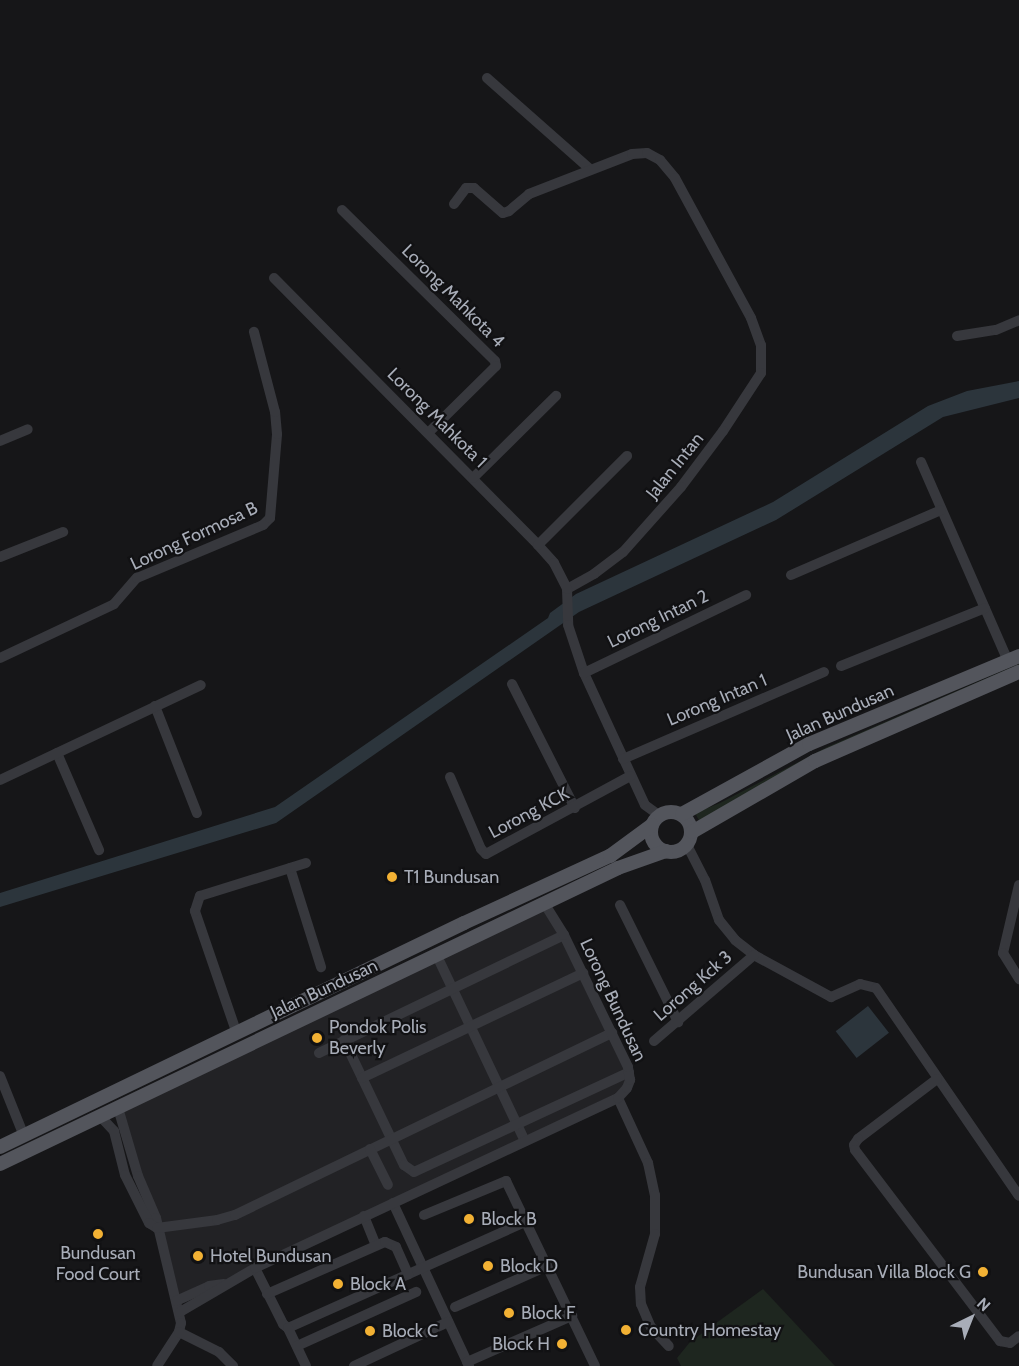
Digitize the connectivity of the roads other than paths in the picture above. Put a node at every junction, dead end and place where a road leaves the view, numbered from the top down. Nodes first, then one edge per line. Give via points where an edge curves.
1 (487, 78) dead end
2 (590, 169) junction
3 (454, 204) dead end
4 (342, 210) dead end
5 (274, 278) dead end
6 (1019, 320) edge
7 (254, 332) dead end
8 (957, 336) dead end
9 (556, 396) dead end
10 (28, 429) dead end
11 (428, 433) junction
12 (0, 441) edge
13 (627, 456) dead end
14 (921, 462) dead end
15 (472, 478) junction
16 (941, 510) junction
17 (63, 532) dead end
18 (538, 545) junction
19 (0, 557) edge
20 (790, 575) dead end
21 (567, 593) junction
22 (746, 595) dead end
23 (985, 608) junction
24 (0, 658) edge
25 (1013, 658) edge
26 (842, 666) dead end
27 (824, 672) dead end
28 (1019, 672) edge
29 (584, 673) junction
30 (512, 684) dead end
31 (201, 685) dead end
32 (155, 706) junction
33 (57, 753) junction
34 (623, 759) junction
35 (630, 776) junction
36 (450, 777) dead end
37 (0, 780) edge
38 (575, 808) junction
39 (197, 813) dead end
40 (682, 814) junction
41 (656, 820) junction
42 (692, 832) junction
43 (687, 845) junction
44 (99, 850) dead end
45 (666, 851) junction
46 (306, 863) dead end
47 (290, 868) junction
48 (1019, 885) edge
49 (545, 904) junction
50 (620, 904) dead end
51 (564, 935) junction
52 (754, 955) junction
53 (438, 956) junction
54 (321, 968) dead end
55 (583, 974) junction
56 (1019, 979) edge
57 (452, 988) junction
58 (678, 1022) junction
59 (470, 1027) junction
60 (236, 1032) junction
61 (612, 1033) junction
62 (344, 1040) junction
63 (654, 1041) dead end
64 (319, 1053) dead end
65 (629, 1072) junction
66 (0, 1076) edge
67 (362, 1078) junction
68 (937, 1079) junction
69 (499, 1087) junction
70 (618, 1098) junction
71 (118, 1108) junction
72 (100, 1116) junction
73 (48, 1125) junction
74 (517, 1125) junction
75 (24, 1136) junction
76 (391, 1139) junction
77 (525, 1141) junction
78 (0, 1147) edge
79 (370, 1149) junction
80 (0, 1164) edge
81 (388, 1185) dead end
82 (1019, 1196) edge
83 (393, 1203) junction
84 (424, 1215) dead end
85 (364, 1216) junction
86 (527, 1221) junction
87 (157, 1228) junction
88 (376, 1245) junction
89 (547, 1266) junction
90 (422, 1267) junction
91 (255, 1268) junction
92 (408, 1274) junction
93 (224, 1284) junction
94 (417, 1292) dead end
95 (267, 1294) junction
96 (176, 1301) junction
97 (455, 1307) dead end
98 (180, 1312) junction
99 (572, 1316) junction
100 (448, 1322) junction
101 (288, 1328) junction
102 (179, 1332) junction
103 (1019, 1336) edge
104 (297, 1346) junction
105 (669, 1346) dead end
106 (468, 1364) edge
107 (157, 1366) edge
108 (233, 1366) edge
109 (306, 1366) edge
110 (354, 1366) edge
111 (595, 1366) edge

1 - 2 street
2 - 3 street via 529,194 502,213 474,188 466,188
2 - 21 street, Jalan Intan via 632,154 647,153 660,160 675,178 751,318 761,345 761,374 681,487 630,543
4 - 11 street, Lorong Mahkota 4 via 495,360 496,366
5 - 11 street, Lorong Mahkota 1
6 - 8 street via 996,330
7 - 24 street, Lorong Formosa B via 275,412 270,518 263,525 137,578 114,604
9 - 15 street
10 - 12 street
11 - 15 street, Lorong Mahkota 1
13 - 18 street
14 - 16 street
15 - 18 street, Lorong Mahkota 1
16 - 20 street
16 - 23 street
17 - 19 street
18 - 21 street, Lorong Mahkota 1 via 558,568
21 - 29 street via 568,626
22 - 29 street, Lorong Intan 2
23 - 25 street
23 - 26 street
25 - 40 main road, Jalan Bundusan via 809,744
27 - 34 street, Lorong Intan 1
28 - 42 main road, Jalan Bundusan via 815,761
29 - 34 street
30 - 38 street
31 - 32 street
32 - 33 street
32 - 39 street
33 - 37 street
33 - 44 street
34 - 35 street
35 - 38 street, Lorong KCK
35 - 41 street
36 - 38 street, Lorong KCK via 486,854
40 - 41 main road via 670,811
40 - 42 main road
41 - 45 main road via 652,838
41 - 60 main road, Jalan Bundusan via 610,856
42 - 43 main road
43 - 45 main road via 677,851
43 - 52 street via 719,920
45 - 49 main road, Jalan Bundusan via 618,868
46 - 47 street
47 - 54 street
47 - 60 street via 200,896 195,911
48 - 56 street via 1003,953
49 - 51 street, Lorong Bundusan
49 - 53 main road, Jalan Bundusan
50 - 58 street
51 - 55 street, Lorong Bundusan
51 - 57 street
52 - 58 street, Lorong Kck 3
52 - 68 street via 831,997 860,984 876,988
53 - 57 street
53 - 71 main road, Jalan Bundusan
55 - 59 street
55 - 61 street, Lorong Bundusan
57 - 59 street
57 - 62 street
58 - 63 street, Lorong Kck 3
59 - 67 street
59 - 69 street
60 - 73 main road, Jalan Bundusan
61 - 65 street, Lorong Bundusan
61 - 69 street
62 - 64 street
62 - 67 street
65 - 70 street, Lorong Bundusan via 627,1089
65 - 74 street
66 - 75 street
67 - 76 street
68 - 82 street
68 - 103 street via 858,1139 855,1150 1000,1341 1010,1343
69 - 74 street
69 - 76 street
70 - 77 street
70 - 105 street via 648,1163 655,1195 655,1234 640,1287 640,1304 651,1327
71 - 72 main road, Jalan Bundusan
71 - 73 main road via 105,1106
71 - 87 street
72 - 80 main road, Jalan Bundusan
72 - 87 street via 114,1131 125,1175 149,1223
73 - 75 main road, Jalan Bundusan
74 - 76 street via 417,1172 406,1169
74 - 77 street
75 - 78 main road, Jalan Bundusan
76 - 79 street
77 - 83 street
79 - 81 street
79 - 87 street via 235,1215
83 - 85 street
83 - 90 street
84 - 86 street via 502,1180 508,1184
85 - 88 street
85 - 91 street
86 - 89 street
86 - 90 street
87 - 96 street
88 - 92 street via 385,1242 396,1247
88 - 95 street
89 - 97 street
89 - 99 street
90 - 92 street
90 - 100 street
91 - 93 street
91 - 95 street
92 - 101 street
93 - 96 street via 209,1286
93 - 98 street
94 - 104 street
95 - 101 street
96 - 98 street
98 - 102 street
99 - 106 street
99 - 111 street
100 - 106 street
100 - 110 street
101 - 104 street
102 - 107 street
102 - 108 street via 219,1352
104 - 109 street

